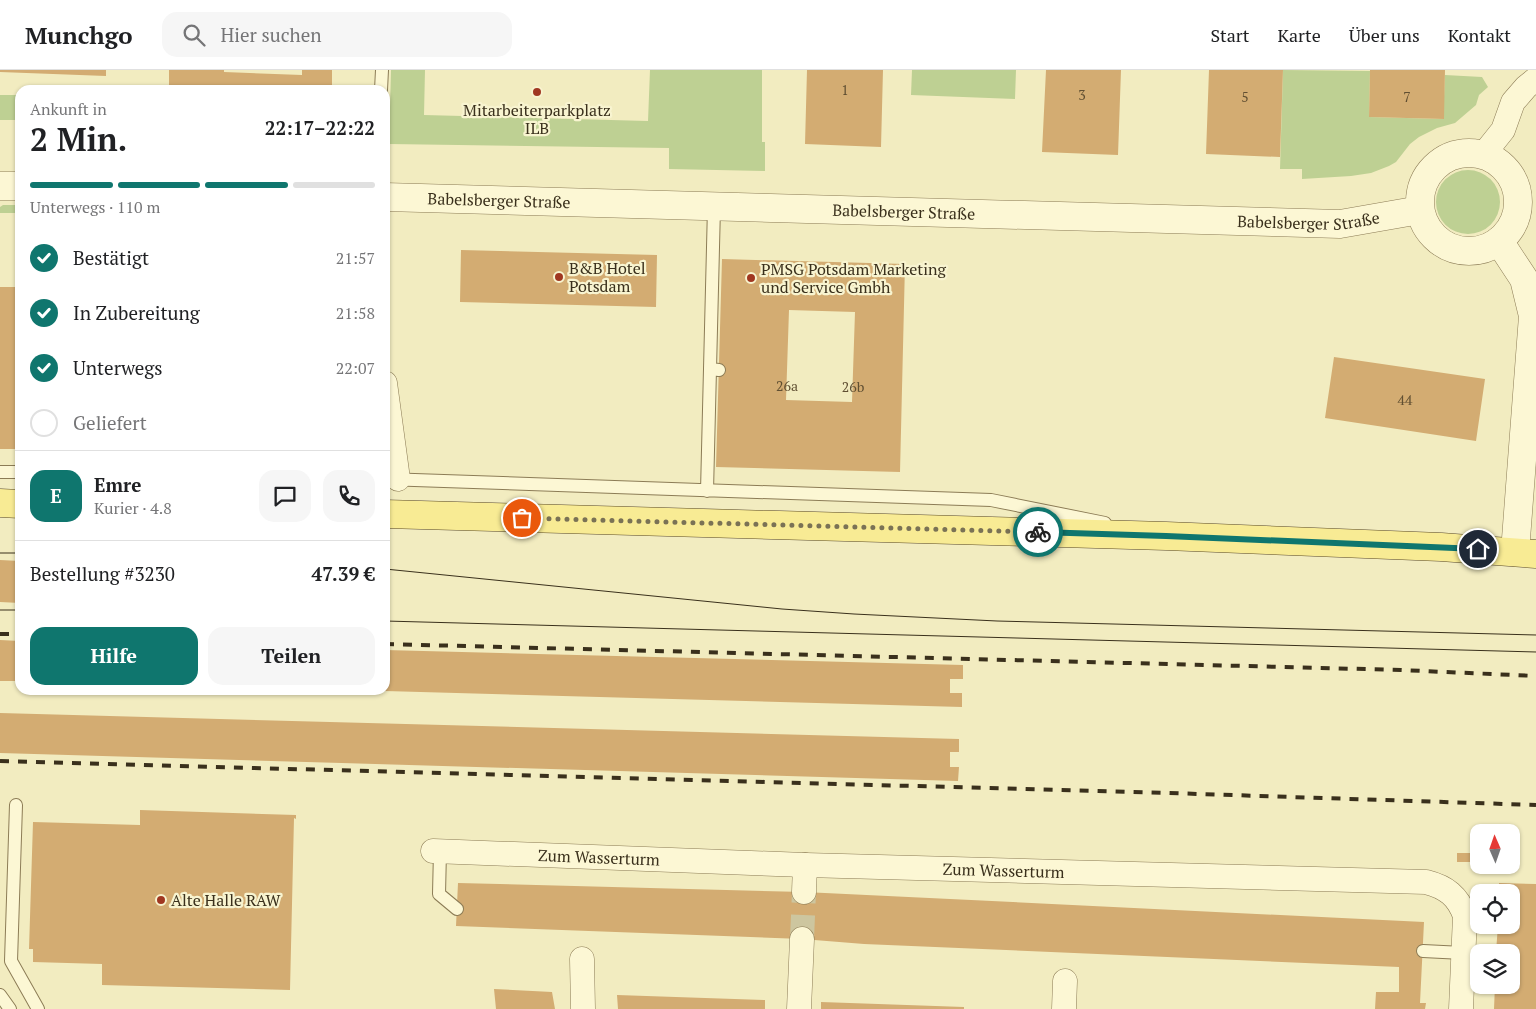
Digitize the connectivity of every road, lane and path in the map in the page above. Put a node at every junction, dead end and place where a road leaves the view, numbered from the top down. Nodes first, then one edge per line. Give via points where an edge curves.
1 (382, 70) edge
2 (1536, 79) edge
3 (381, 85) edge
4 (1483, 156) junction
5 (0, 186) edge
6 (15, 186) edge
7 (390, 197) edge
8 (714, 207) junction
9 (1420, 210) junction
10 (1499, 241) junction
11 (390, 452) edge
12 (0, 472) edge
13 (15, 472) edge
14 (392, 479) edge
15 (707, 491) junction
16 (0, 504) edge
17 (15, 504) edge
18 (390, 514) edge
19 (1166, 536) junction
20 (1526, 553) edge
21 (16, 805) dead end
22 (437, 851) joint
23 (805, 865) junction
24 (6, 881) edge
25 (804, 892) tunnel mouth
26 (457, 909) dead end
27 (802, 939) tunnel mouth
28 (1423, 951) dead end
29 (1463, 953) junction
30 (582, 959) dead end
31 (1065, 981) dead end
32 (0, 995) edge
33 (10, 1009) edge
34 (38, 1009) edge
35 (583, 1009) edge
36 (798, 1009) edge
37 (1064, 1009) edge
38 (1461, 1009) edge

1 - 3 lane
2 - 4 street via 1513,102 1503,130
4 - 9 street via 1466,154 1450,157 1436,166 1426,178 1420,194
4 - 10 street via 1497,162 1508,173 1518,201 1516,216
5 - 6 street
7 - 8 street, Babelsberger Straße
8 - 9 street, Babelsberger Straße via 1340,224
8 - 15 lane via 714,370
9 - 10 street via 1436,239 1450,248 1467,252 1484,249
10 - 20 street via 1524,280 1534,316
11 - 14 street
12 - 13 lane
14 - 15 lane
15 - 19 lane via 991,500
16 - 17 main road
18 - 19 main road
19 - 20 main road
21 - 24 lane
22 - 23 street, Zum Wasserturm
22 - 26 lane via 439,894
23 - 25 street
23 - 29 street, Zum Wasserturm via 1426,882 1448,890 1461,906 1465,916
24 - 34 lane via 11,960
27 - 36 street
28 - 29 lane
29 - 38 street, Zum Wasserturm
30 - 35 street
31 - 37 street
32 - 33 lane

